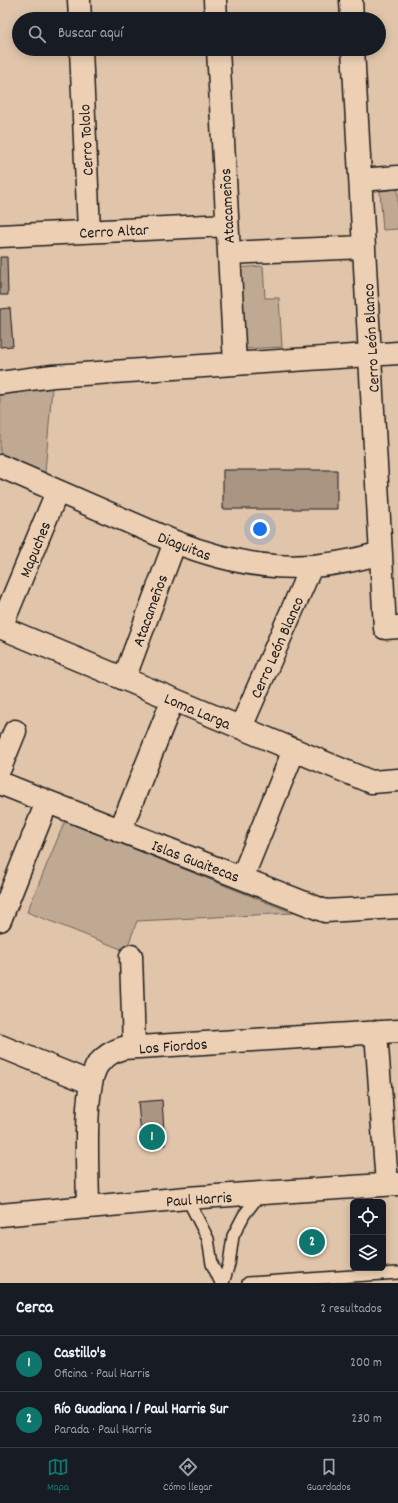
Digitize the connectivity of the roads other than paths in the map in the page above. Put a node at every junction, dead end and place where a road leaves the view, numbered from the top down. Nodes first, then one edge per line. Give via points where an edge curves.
1 (79, 0) edge
2 (215, 0) edge
3 (351, 0) edge
4 (80, 12) edge
5 (216, 12) edge
6 (352, 12) edge
7 (81, 56) edge
8 (218, 56) edge
9 (354, 56) edge
10 (398, 177) edge
11 (361, 180) junction
12 (227, 225) junction
13 (90, 231) junction
14 (0, 236) edge
15 (364, 247) junction
16 (229, 253) junction
17 (398, 353) edge
18 (371, 355) junction
19 (235, 364) junction
20 (0, 383) edge
21 (0, 466) edge
22 (57, 492) junction
23 (175, 542) junction
24 (381, 553) junction
25 (311, 567) junction
26 (1, 627) edge
27 (392, 628) edge
28 (124, 679) junction
29 (173, 699) junction
30 (241, 728) junction
31 (15, 731) dead end
32 (294, 750) junction
33 (0, 768) edge
34 (398, 780) edge
35 (0, 783) edge
36 (47, 802) junction
37 (120, 830) junction
38 (242, 878) junction
39 (398, 907) edge
40 (0, 920) edge
41 (131, 956) dead end
42 (398, 1031) edge
43 (376, 1032) junction
44 (0, 1046) edge
45 (134, 1047) junction
46 (91, 1083) junction
47 (393, 1184) edge
48 (260, 1193) junction
49 (187, 1198) junction
50 (88, 1207) junction
51 (0, 1215) edge
52 (398, 1273) edge
53 (222, 1283) edge
54 (248, 1283) edge

1 - 4 street
2 - 5 street
3 - 6 street
7 - 13 street, Cerro Tololo
8 - 12 street, Atacameños
9 - 11 street, Cerro León Blanco
10 - 11 street
11 - 15 street, Cerro León Blanco
12 - 13 street, Cerro Altar
12 - 16 street, Atacameños
13 - 14 street, Cerro Altar
15 - 16 street
15 - 18 street, Cerro León Blanco
16 - 19 street, Atacameños
17 - 18 street
18 - 19 street
18 - 24 street, Cerro León Blanco
19 - 20 street via 54,376
21 - 22 street, Diaguitas
22 - 23 street, Diaguitas
22 - 26 street, Mapuches
23 - 25 street, Diaguitas via 228,560 256,565
23 - 28 street, Atacameños
24 - 25 street, Diaguitas via 358,560
24 - 27 street, Cerro León Blanco
25 - 30 street, Cerro León Blanco
26 - 28 street, Loma Larga
28 - 29 street, Loma Larga
29 - 30 street, Loma Larga
29 - 37 street
30 - 32 street, Loma Larga
31 - 33 street
32 - 34 street, Loma Larga via 371,782
32 - 38 street
35 - 36 street, Islas Guaitecas
36 - 37 street, Islas Guaitecas
36 - 40 street
37 - 38 street, Islas Guaitecas
38 - 39 street, Islas Guaitecas via 325,911
41 - 45 street
42 - 43 street, Los Fiordos
43 - 45 street, Los Fiordos
43 - 47 street
44 - 46 street
45 - 46 street, Los Fiordos via 113,1051 105,1057 93,1074
46 - 50 street, Los Fiordos via 87,1115
47 - 48 street, Paul Harris
48 - 49 street, Paul Harris
48 - 53 lane via 233,1236 229,1264
49 - 50 street, Paul Harris
49 - 53 lane via 208,1239 212,1264
50 - 51 street, Paul Harris
52 - 54 lane

